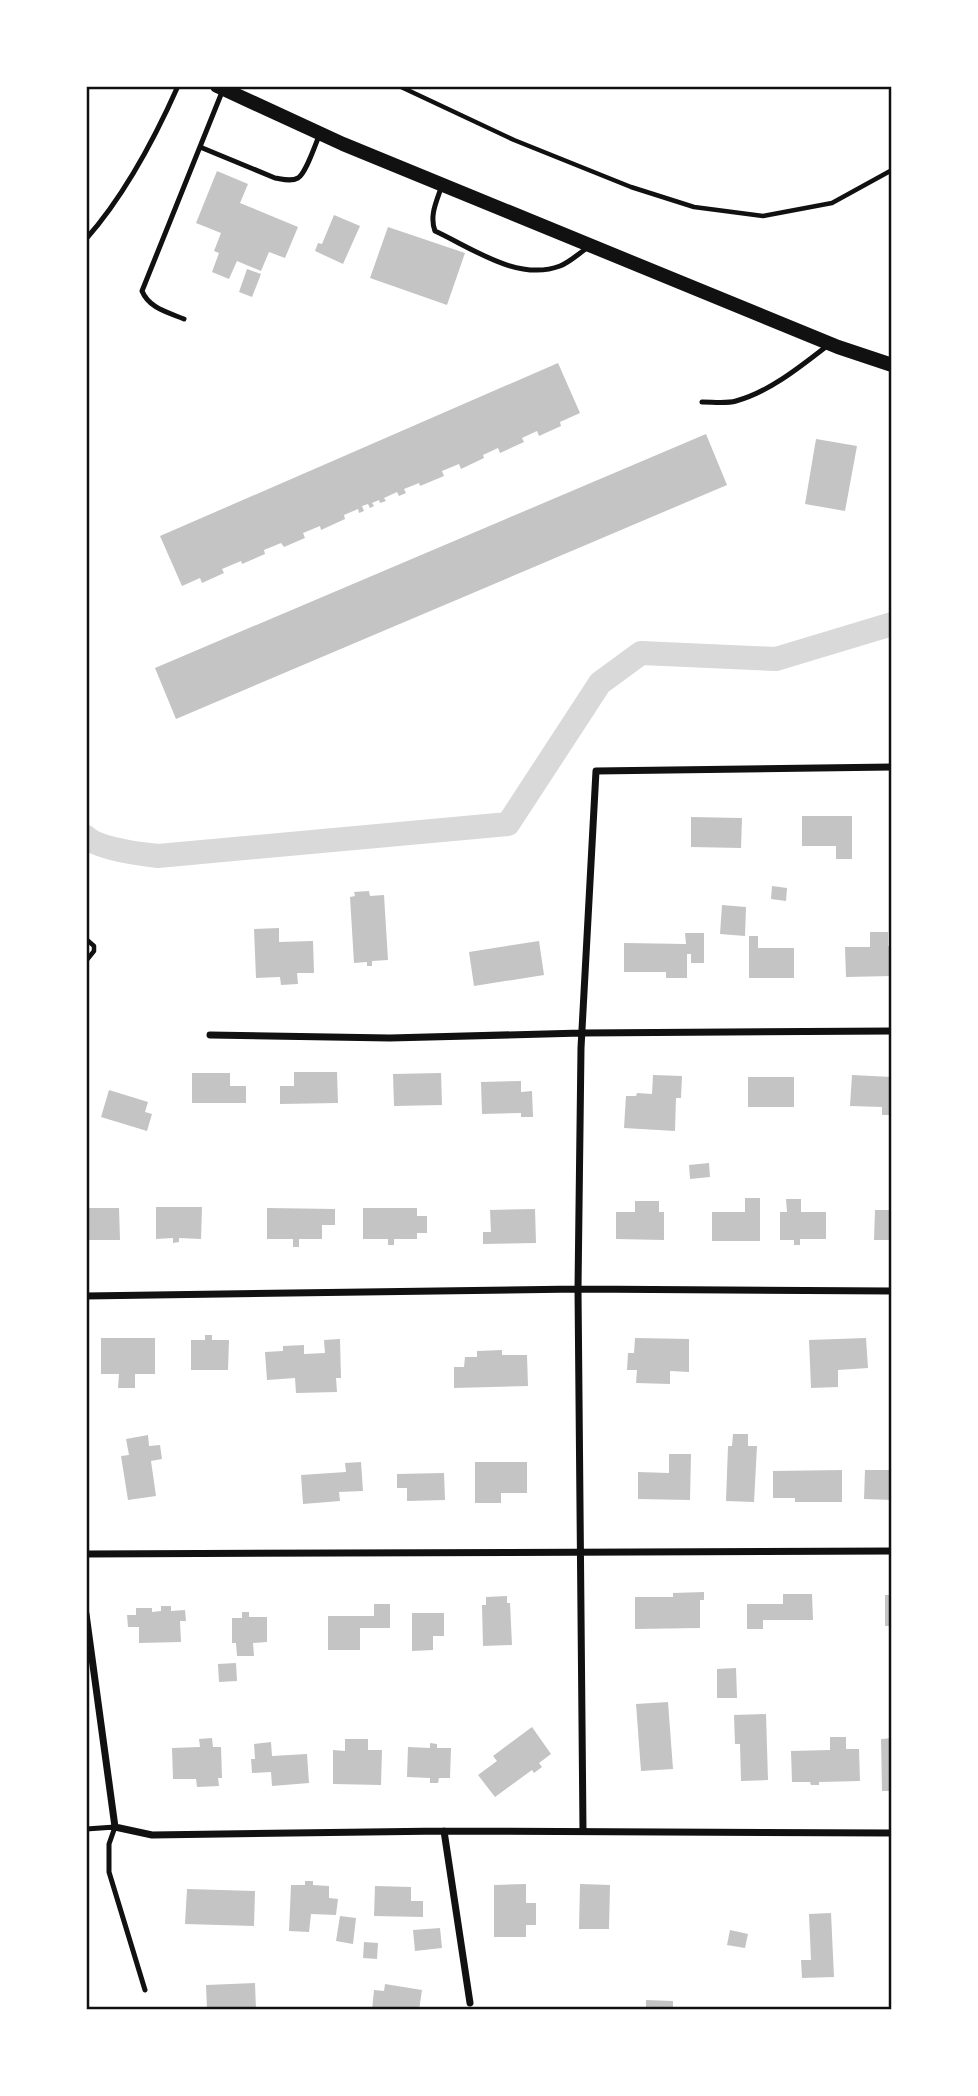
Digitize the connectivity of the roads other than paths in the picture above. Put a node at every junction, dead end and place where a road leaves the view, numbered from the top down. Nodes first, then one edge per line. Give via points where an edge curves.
1 (178, 86) edge
2 (220, 87) edge
3 (320, 134) junction
4 (200, 147) junction
5 (442, 185) junction
6 (86, 239) edge
7 (590, 246) junction
8 (184, 319) dead end
9 (830, 344) junction
10 (892, 365) edge
11 (702, 402) dead end
12 (892, 768) edge
13 (892, 1031) edge
14 (582, 1033) junction
15 (210, 1035) dead end
16 (578, 1289) junction
17 (892, 1292) edge
18 (86, 1296) edge
19 (579, 1551) junction
20 (892, 1551) edge
21 (86, 1554) edge
22 (86, 1614) edge
23 (115, 1827) junction
24 (86, 1829) edge
25 (444, 1831) junction
26 (583, 1831) junction
27 (892, 1833) edge
28 (145, 1990) dead end
29 (470, 2003) dead end

1 - 6 lane via 161,125 109,213
2 - 3 main road
2 - 4 lane
3 - 4 lane via 303,172 287,180
3 - 5 main road
4 - 8 lane via 142,291 153,306
5 - 7 main road
5 - 7 lane via 432,214 435,230 505,264 536,271 557,267
7 - 9 main road
9 - 10 main road
9 - 11 lane via 750,396 733,402
12 - 14 street via 596,771
13 - 14 street
14 - 15 street via 390,1038
14 - 16 street
16 - 17 street
16 - 18 street
16 - 19 street
19 - 20 street
19 - 21 street
19 - 26 street
22 - 23 street
23 - 24 lane
23 - 25 street via 152,1835
23 - 28 lane via 108,1872
25 - 26 street
25 - 29 street
26 - 27 street

